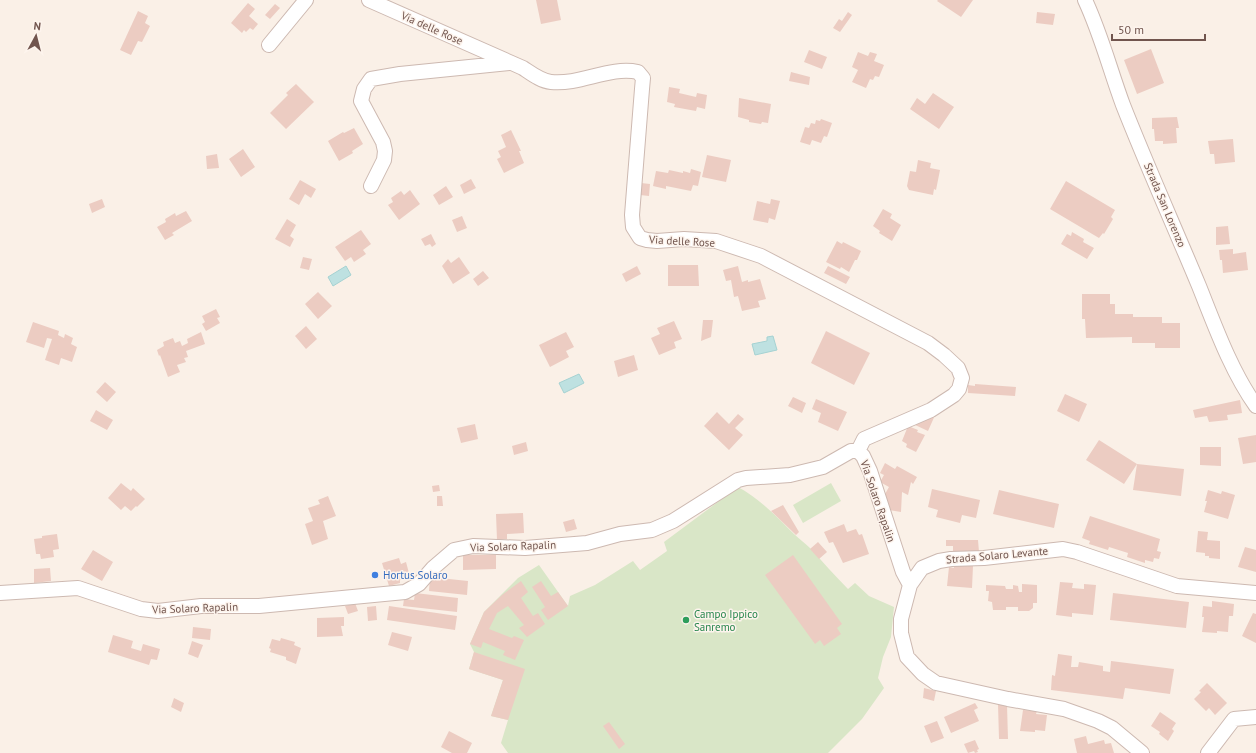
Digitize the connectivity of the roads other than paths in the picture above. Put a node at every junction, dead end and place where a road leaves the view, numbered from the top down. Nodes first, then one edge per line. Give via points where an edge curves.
1 (306, 0) edge
2 (369, 0) edge
3 (1085, 0) edge
4 (269, 45) dead end
5 (511, 63) junction
6 (371, 186) dead end
7 (1256, 406) edge
8 (858, 451) junction
9 (910, 585) junction
10 (0, 593) edge
11 (1256, 593) edge
12 (1256, 716) edge
13 (1142, 753) edge
14 (1208, 753) edge

1 - 4 street
2 - 5 street, Via delle Rose
3 - 7 street, Strada San Lorenzo via 1104,46 1123,104 1223,345
5 - 6 street via 371,79 364,89 361,101 384,142 385,150 384,160
5 - 8 street, Via delle Rose via 551,82 573,81 627,70 638,72 643,78 632,215 633,227 640,238 657,241 716,241 761,256 928,344 958,368 962,378 959,389 954,394 931,410 864,439
8 - 9 street, Via Solaro Rapalin via 867,464 903,572
8 - 10 street, Via Solaro Rapalin via 851,451 823,466 790,475 738,480 673,521 652,530 620,534 587,543 525,548 473,546 454,550 418,584 405,592 259,606 201,606 158,611 141,609 78,588
9 - 11 street, Strada Solaro Levante via 922,568 939,561 1063,550 1077,552 1177,586
9 - 13 street, Strada Solaro Levante via 901,619 901,633 907,658 922,674 936,683 1064,709 1098,721 1112,728
12 - 14 street via 1234,719

